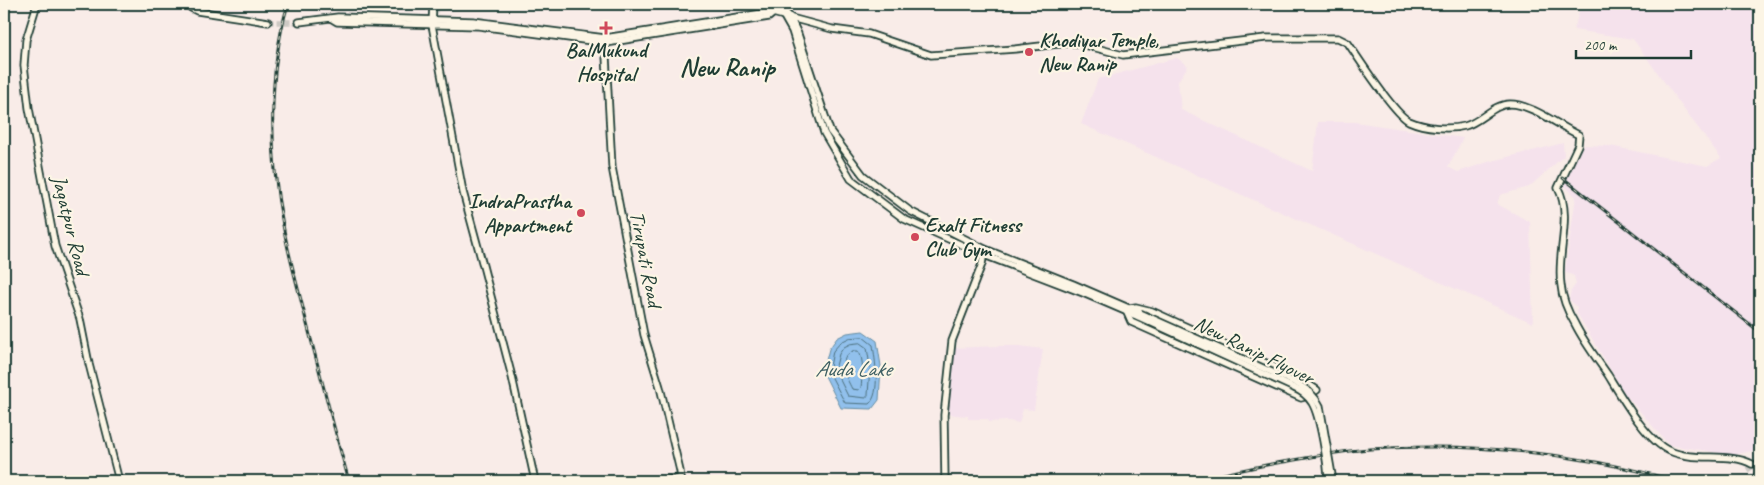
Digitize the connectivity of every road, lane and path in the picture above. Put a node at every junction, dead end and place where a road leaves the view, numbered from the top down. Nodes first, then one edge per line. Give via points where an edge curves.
1 (37, 4) edge
2 (190, 4) edge
3 (433, 4) edge
4 (781, 6) edge
5 (783, 16) junction
6 (790, 17) junction
7 (268, 22) tunnel mouth
8 (298, 22) tunnel mouth
9 (432, 22) junction
10 (606, 41) junction
11 (984, 252) junction
12 (1127, 310) junction
13 (1140, 315) junction
14 (1750, 464) dead end
15 (681, 480) edge
16 (119, 481) edge
17 (535, 481) edge
18 (662, 481) edge
19 (945, 481) edge
20 (1328, 481) edge
21 (1333, 481) edge

1 - 16 street, Jagatpur Road via 26,40 24,66 29,108 55,246 80,319
2 - 7 street via 197,11
3 - 9 street
4 - 5 street
4 - 6 street
5 - 6 street
5 - 10 street via 769,12
5 - 11 street via 792,31 824,133 851,179 904,219
6 - 11 street via 830,131 864,175 910,211
6 - 14 street via 832,29 869,34 931,55 1078,43 1123,55 1266,38 1338,38 1348,43 1407,121 1447,128 1467,126 1509,104 1541,114 1580,135 1558,188 1563,197 1564,226 1560,285 1575,324 1638,421 1659,444 1670,452
8 - 9 street via 332,19 337,22
9 - 10 street via 473,21
9 - 17 street via 463,192 512,377
10 - 15 street, Tirupati Road via 612,167 644,335 660,387
11 - 12 street
11 - 19 street via 952,341 944,415
12 - 12 street via 1136,307 1152,311 1301,379 1317,390 1301,398 1130,322
12 - 13 street, New Ranip Flyover
13 - 20 street, New Ranip Flyover, bridge via 1306,396 1318,418
13 - 21 street, New Ranip Flyover, bridge via 1292,381 1314,396 1320,406
15 - 18 street

